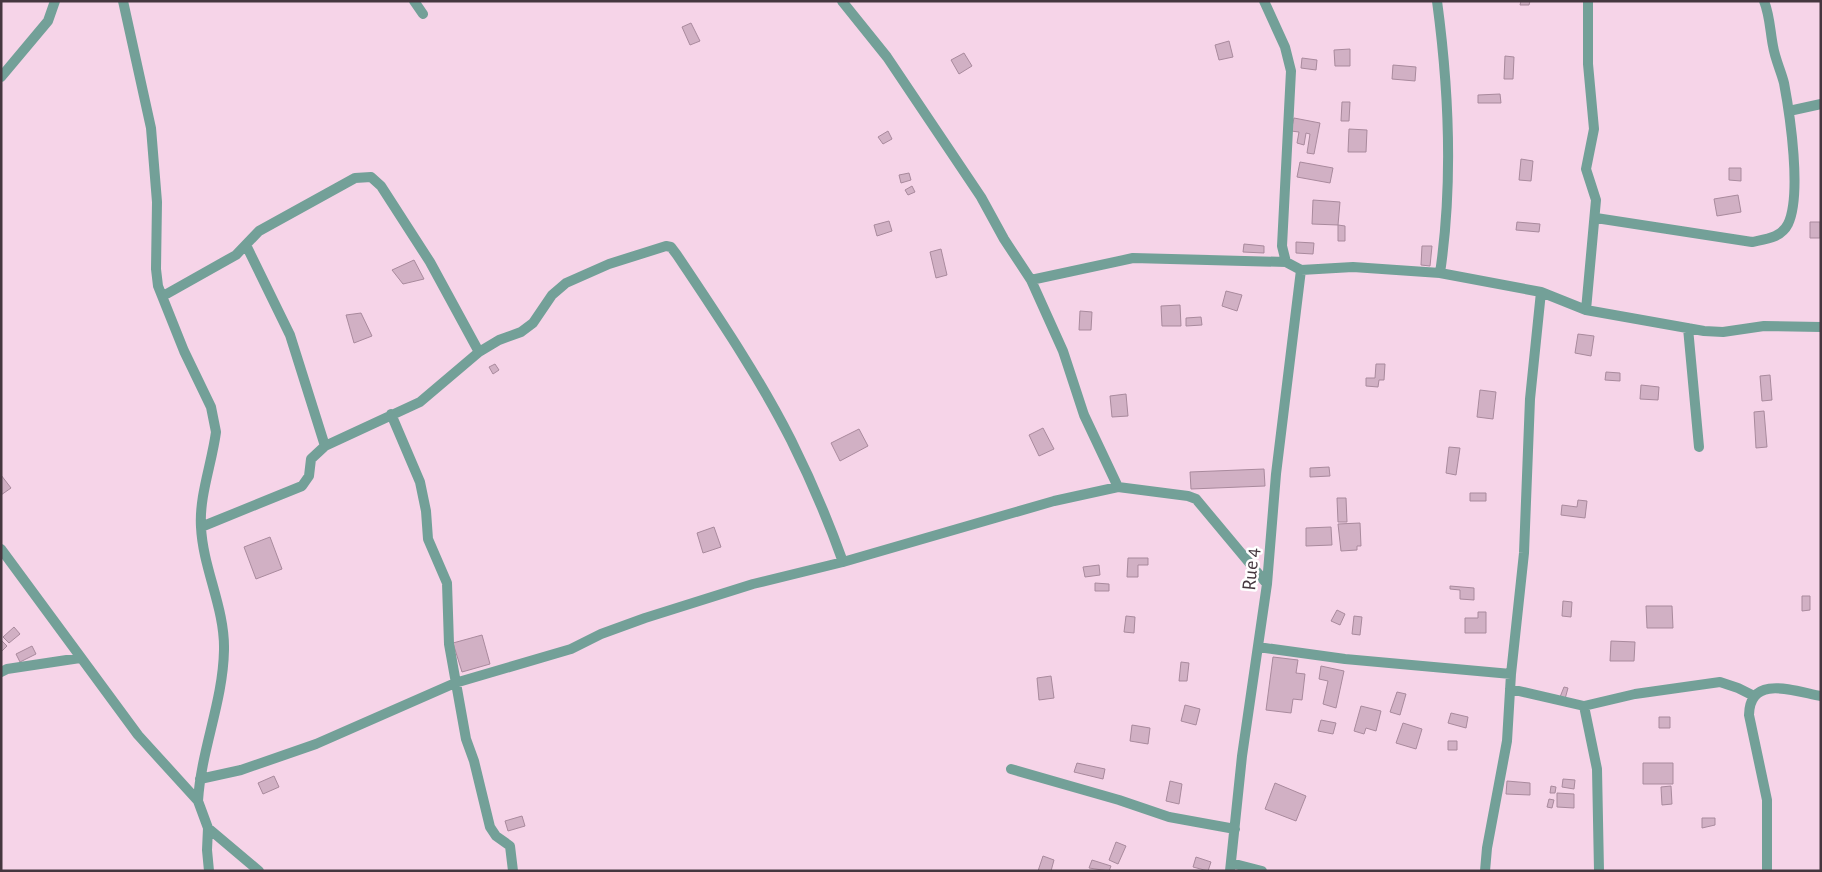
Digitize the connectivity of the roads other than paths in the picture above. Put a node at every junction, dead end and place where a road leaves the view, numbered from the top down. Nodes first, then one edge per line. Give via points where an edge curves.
1 (55, 1) edge
2 (123, 1) edge
3 (414, 1) edge
4 (842, 1) edge
5 (1264, 1) edge
6 (1437, 1) edge
7 (1588, 1) edge
8 (1764, 1) edge
9 (423, 14) dead end
10 (1, 77) edge
11 (1821, 104) edge
12 (1789, 111) junction
13 (1596, 218) junction
14 (246, 245) junction
15 (1286, 262) junction
16 (1302, 270) junction
17 (1440, 273) junction
18 (1032, 280) junction
19 (1542, 292) junction
20 (163, 296) junction
21 (1586, 310) junction
22 (1688, 328) junction
23 (1821, 328) edge
24 (479, 352) junction
25 (391, 414) junction
26 (325, 446) junction
27 (1699, 447) dead end
28 (1118, 487) junction
29 (201, 526) junction
30 (1, 549) edge
31 (843, 562) junction
32 (1267, 584) junction
33 (1258, 647) junction
34 (80, 658) junction
35 (1, 672) edge
36 (1511, 674) junction
37 (454, 683) junction
38 (1510, 689) junction
39 (1754, 696) junction
40 (1821, 696) edge
41 (1584, 706) junction
42 (1011, 769) dead end
43 (200, 779) junction
44 (198, 801) junction
45 (208, 828) junction
46 (1234, 829) junction
47 (1231, 867) edge
48 (209, 871) edge
49 (259, 871) edge
50 (513, 871) edge
51 (1262, 871) edge
52 (1485, 871) edge
53 (1599, 871) edge
54 (1767, 871) edge

1 - 10 street via 48,22
2 - 20 street via 151,128 157,202 156,269
3 - 9 street
4 - 18 street via 887,57
5 - 15 street via 1285,47 1291,71 1282,238
6 - 17 street via 1446,109 1447,190 1447,222
7 - 13 street via 1588,64 1594,130 1586,169 1596,200
8 - 12 street
11 - 12 street
12 - 13 street via 1795,196 1788,224 1776,237 1752,242
13 - 21 street
14 - 20 street via 236,255
14 - 24 street via 259,231 355,178 371,177 381,186 430,262
14 - 26 street via 290,335
15 - 16 street
15 - 18 street via 1133,258
16 - 17 street via 1353,267
16 - 32 street, Rue 4 via 1276,474
17 - 19 street
18 - 28 street via 1063,351 1084,415
19 - 21 street
19 - 36 street via 1530,400 1521,593
20 - 29 street via 215,420 216,432
21 - 22 street
22 - 23 street via 1723,332 1764,326
22 - 27 street
24 - 25 street via 420,402
24 - 31 street via 533,323 552,295 566,283 609,264 671,247 743,356 791,439 823,506
25 - 26 street
25 - 37 street via 420,482 428,539 447,583
26 - 29 street via 311,459 309,476 302,486
28 - 31 street via 1054,501
28 - 32 street via 1196,499
29 - 43 street via 219,608 224,650 219,696
30 - 34 street
31 - 37 street via 744,587 645,618 571,649
32 - 33 street, Rue 4
33 - 36 street
33 - 46 street, Rue 4
34 - 35 street
34 - 44 street via 138,735
36 - 38 street
37 - 43 street via 316,744 241,770
37 - 50 street via 490,827 510,846
38 - 41 street
38 - 52 street via 1507,741
39 - 40 street via 1771,688
39 - 41 street via 1720,682 1635,694
39 - 54 street via 1750,715 1767,800
41 - 53 street via 1597,770
42 - 46 street via 1169,817
43 - 44 street
44 - 45 street
45 - 48 street
45 - 49 street
46 - 47 street, Rue 4
47 - 51 street

